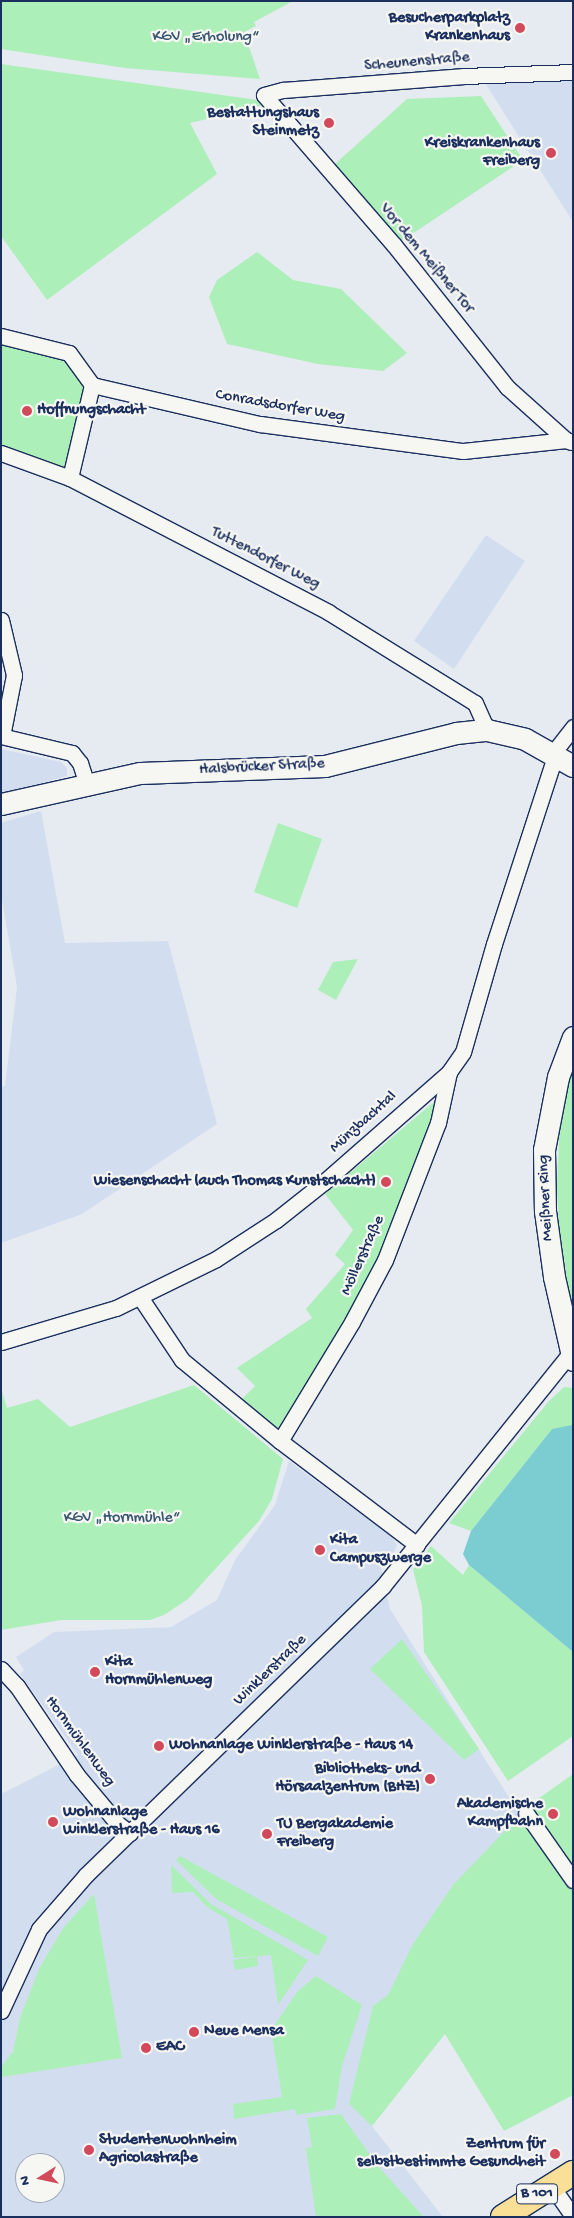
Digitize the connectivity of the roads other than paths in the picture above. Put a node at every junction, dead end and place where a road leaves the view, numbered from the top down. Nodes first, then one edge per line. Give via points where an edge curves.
1 (573, 72) edge
2 (264, 95) joint
3 (1, 336) edge
4 (92, 385) junction
5 (569, 441) edge
6 (1, 453) edge
7 (70, 478) junction
8 (1, 620) edge
9 (573, 727) edge
10 (487, 730) junction
11 (2, 736) edge
12 (561, 758) edge
13 (87, 784) junction
14 (1, 804) edge
15 (573, 1037) edge
16 (449, 1072) junction
17 (140, 1298) junction
18 (1, 1342) edge
19 (571, 1358) edge
20 (280, 1441) junction
21 (417, 1545) junction
22 (1, 1669) edge
23 (526, 1813) dead end
24 (130, 1833) junction
25 (573, 1880) edge
26 (1, 2010) edge
27 (573, 2173) edge
28 (551, 2185) junction
29 (573, 2216) edge
30 (503, 2217) edge

1 - 2 street, Scheunenstraße via 464,76 283,90
2 - 5 street, Vor dem Meißner Tor via 394,245 506,387
3 - 4 street via 69,353
4 - 5 street, Conradsdorfer Weg via 260,424 430,449 491,450
4 - 7 street
6 - 7 street, Tuttendorfer Weg
7 - 10 street, Tuttendorfer Weg via 328,612 396,653 475,702
8 - 11 street via 14,675
9 - 12 street, Münzbachtal
10 - 12 main road, Halsbrücker Straße via 525,739
10 - 13 main road, Halsbrücker Straße via 456,733 325,766 140,773
11 - 13 street via 72,753 80,763
12 - 16 street, Münzbachtal via 552,766 463,1052
13 - 14 main road, Halsbrücker Straße
15 - 19 main road, Meißner Ring via 558,1077 544,1150 545,1211
16 - 17 street, Münzbachtal via 276,1220 216,1259
16 - 20 street, Möllerstraße via 438,1123 385,1260 352,1322
17 - 18 street, Münzbachtal
17 - 20 street via 182,1360
19 - 21 street, Winklerstraße
20 - 21 street
21 - 24 street, Winklerstraße via 384,1586
22 - 24 street, Hornmühlenweg via 17,1686 77,1774 118,1824
23 - 25 street
24 - 26 street, Winklerstraße via 86,1875 39,1929
27 - 28 main road, B 101
28 - 29 street
28 - 30 main road, B 101

